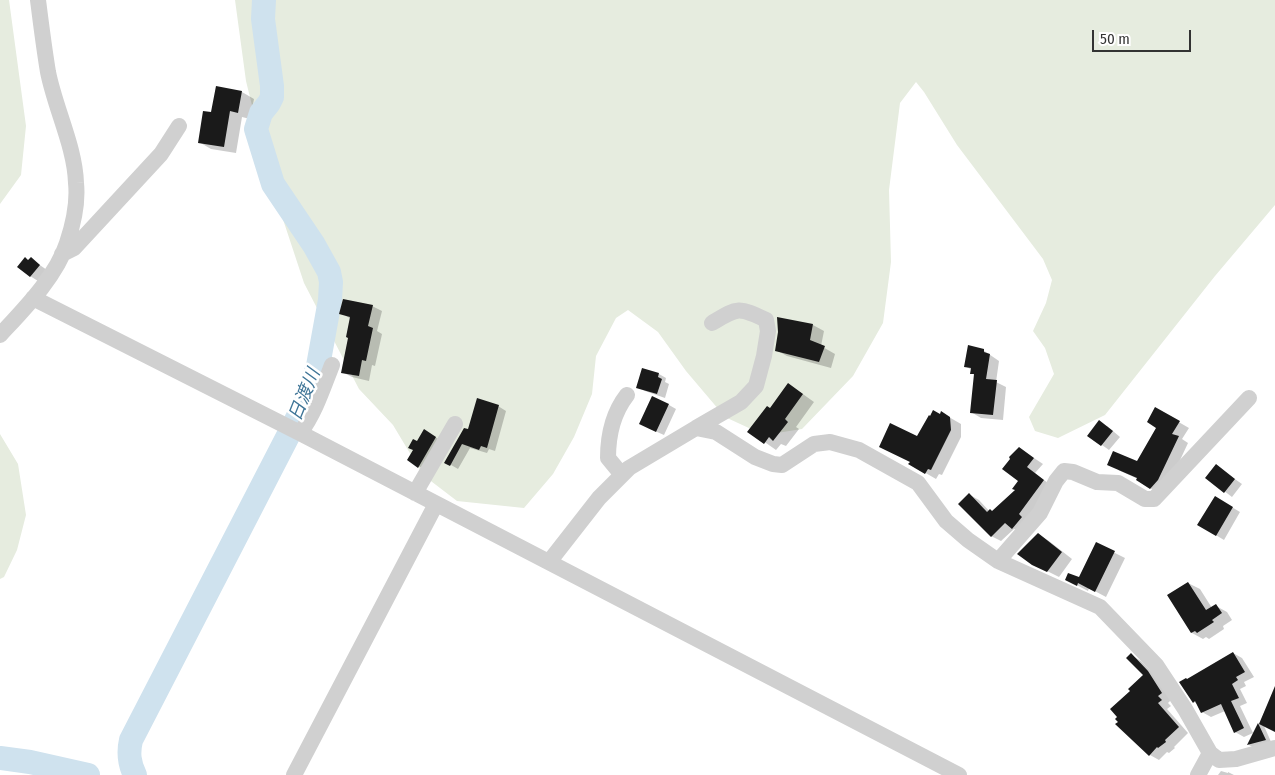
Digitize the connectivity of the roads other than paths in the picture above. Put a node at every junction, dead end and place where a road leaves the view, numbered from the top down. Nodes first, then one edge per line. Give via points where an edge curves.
1 (38, 0) edge
2 (179, 126) dead end
3 (62, 254) junction
4 (33, 298) junction
5 (712, 323) dead end
6 (0, 335) edge
7 (332, 365) dead end
8 (627, 396) dead end
9 (1249, 398) dead end
10 (455, 424) dead end
11 (696, 428) junction
12 (294, 430) junction
13 (622, 475) junction
14 (415, 493) junction
15 (436, 504) junction
16 (998, 561) junction
17 (549, 562) junction
18 (1275, 748) edge
19 (1210, 753) junction
20 (294, 775) edge
21 (959, 775) edge
22 (1198, 775) edge

1 - 3 street via 48,73 74,164 76,182 76,203
2 - 3 street via 154,162 74,248
3 - 4 street
4 - 6 street
4 - 12 street
5 - 11 street via 733,310 750,312 766,320 768,331 756,386 741,402
7 - 12 street via 307,424
8 - 13 street via 619,406 608,441 608,458
9 - 16 street via 1154,499 1145,499 1118,483 1096,482 1064,472 1040,513
10 - 14 street
11 - 13 street
11 - 16 street via 716,432 755,457 773,464 782,465 814,444 830,442 859,450 918,483 946,520
12 - 14 street
13 - 17 street via 599,498
14 - 15 street
15 - 17 street
15 - 20 street
16 - 19 street via 1100,607 1156,665
17 - 21 street
18 - 19 street via 1236,759 1218,760
19 - 22 street

